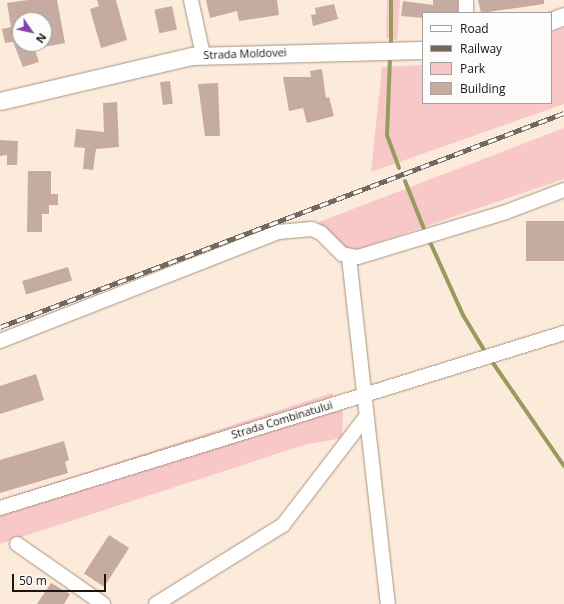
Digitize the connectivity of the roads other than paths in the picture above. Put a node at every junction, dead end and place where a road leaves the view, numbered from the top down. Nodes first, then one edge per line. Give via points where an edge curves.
1 (191, 0) edge
2 (466, 0) edge
3 (466, 12) edge
4 (564, 16) edge
5 (552, 21) edge
6 (422, 50) edge
7 (203, 55) junction
8 (0, 101) edge
9 (564, 190) edge
10 (349, 258) junction
11 (564, 333) edge
12 (0, 341) edge
13 (362, 395) junction
14 (365, 418) junction
15 (0, 508) edge
16 (17, 544) dead end
17 (103, 604) edge
18 (156, 604) edge
19 (388, 604) edge

1 - 7 street
2 - 3 street
4 - 5 main road
6 - 7 main road, Strada Moldovei
7 - 8 main road, Strada Moldovei
9 - 10 street via 382,251
10 - 12 street via 322,232 312,229 278,232
10 - 13 street via 363,374
11 - 13 street, Strada Combinatului
13 - 14 street
13 - 15 street, Strada Combinatului
14 - 18 street via 283,525
14 - 19 street
16 - 17 street

